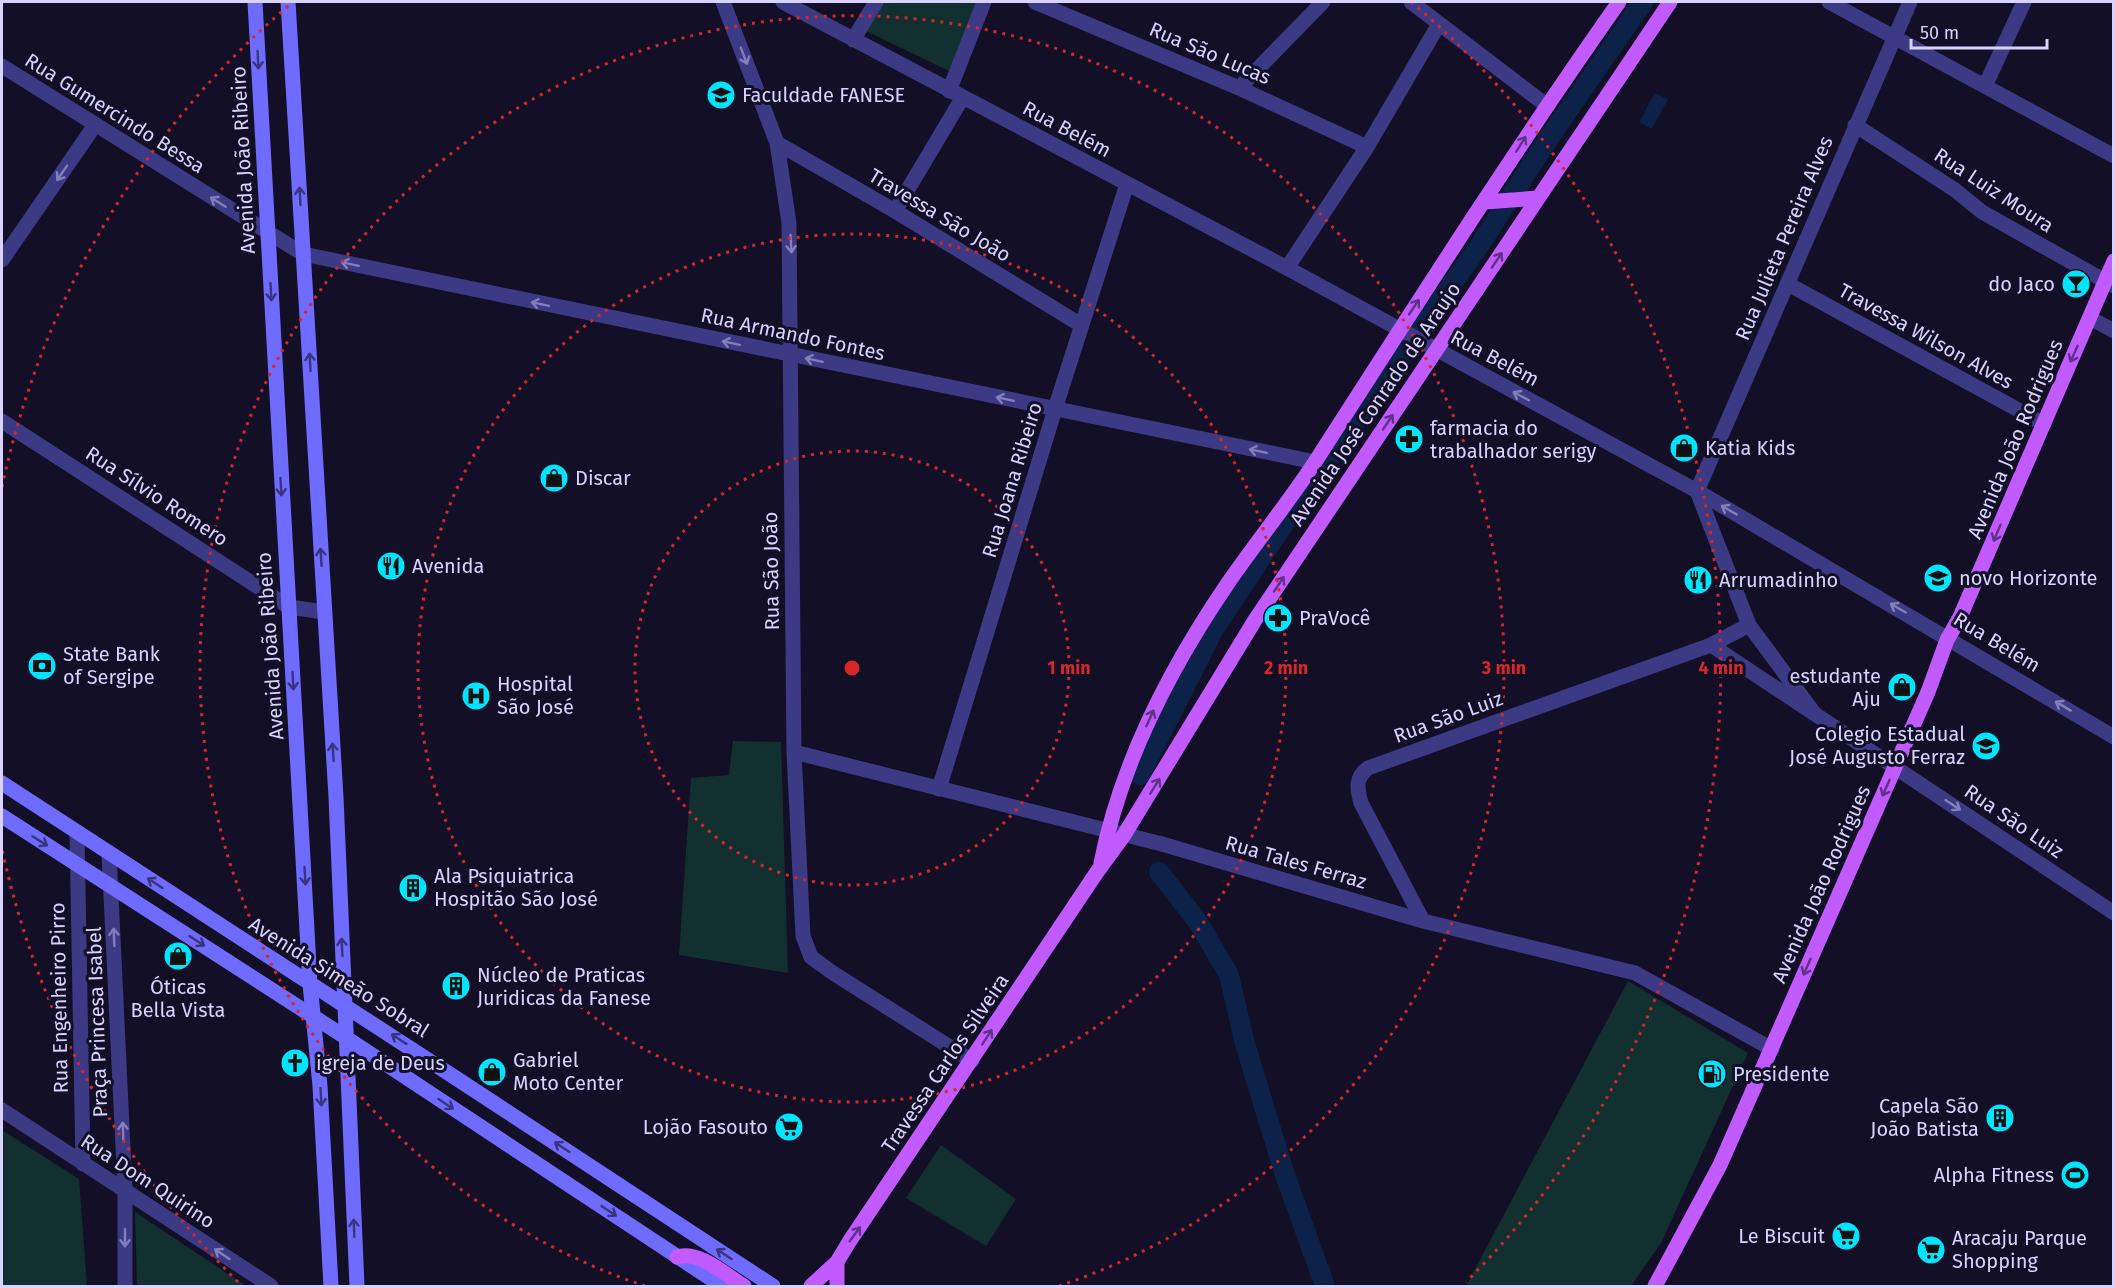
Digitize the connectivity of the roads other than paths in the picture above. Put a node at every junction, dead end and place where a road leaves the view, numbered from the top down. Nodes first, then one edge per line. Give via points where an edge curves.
1 (255, 2) edge
2 (288, 2) edge
3 (723, 2) edge
4 (783, 2) edge
5 (876, 2) edge
6 (984, 2) edge
7 (1035, 2) edge
8 (1323, 2) edge
9 (1411, 2) edge
10 (1619, 2) edge
11 (1670, 2) edge
12 (1829, 2) edge
13 (1911, 2) edge
14 (2024, 2) edge
15 (1439, 24) junction
16 (1895, 38) junction
17 (853, 40) junction
18 (2, 66) edge
19 (1985, 86) junction
20 (1239, 88) junction
21 (956, 94) junction
22 (1546, 105) junction
23 (95, 125) junction
24 (1855, 125) junction
25 (777, 144) junction
26 (1366, 147) junction
27 (2114, 156) edge
28 (1127, 184) junction
29 (1534, 198) junction
30 (1488, 202) junction
31 (895, 211) junction
32 (268, 234) junction
33 (303, 254) junction
34 (2, 260) edge
35 (2114, 261) edge
36 (1287, 268) junction
37 (1788, 284) junction
38 (2109, 284) edge
39 (2090, 318) junction
40 (1081, 325) junction
41 (1402, 331) junction
42 (2114, 331) edge
43 (1433, 348) junction
44 (789, 355) junction
45 (1055, 409) junction
46 (2, 421) edge
47 (2044, 424) junction
48 (1315, 462) junction
49 (1697, 491) junction
50 (289, 607) junction
51 (324, 612) junction
52 (1749, 625) junction
53 (1947, 640) junction
54 (1711, 645) junction
55 (1814, 713) junction
56 (2114, 737) edge
57 (794, 752) junction
58 (1896, 767) junction
59 (2, 783) edge
60 (939, 789) junction
61 (2, 816) edge
62 (77, 832) junction
63 (1107, 832) junction
64 (1125, 835) junction
65 (110, 853) junction
66 (78, 865) junction
67 (1101, 866) junction
68 (112, 887) junction
69 (2114, 913) edge
70 (1423, 921) junction
71 (310, 984) junction
72 (345, 1005) junction
73 (314, 1017) junction
74 (345, 1036) junction
75 (1772, 1048) junction
76 (972, 1060) junction
77 (2, 1110) edge
78 (82, 1164) junction
79 (125, 1190) junction
80 (677, 1257) junction
81 (837, 1262) junction
82 (125, 1287) edge
83 (271, 1287) edge
84 (331, 1287) edge
85 (357, 1287) edge
86 (722, 1287) edge
87 (744, 1287) edge
88 (773, 1287) edge
89 (811, 1287) edge
90 (837, 1287) edge
91 (1654, 1287) edge

1 -> 32 main road, Avenida João Ribeiro
33 -> 2 main road
3 -> 25 street, Rua São João
4 - 17 street, Rua Belém
5 - 17 street
6 - 21 street
7 - 20 street, Rua São Lucas
8 - 20 street
9 - 15 street
10 - 22 main road, Avenida José Conrado de Araujo
11 - 29 main road, Avenida José Conrado de Araujo
12 - 16 street
13 - 16 street, Rua Julieta Pereira Alves
14 - 19 street
15 - 22 street
15 - 26 street
16 - 19 street
16 - 24 street, Rua Julieta Pereira Alves
17 - 21 street, Rua Belém
18 - 23 street, Rua Gumercindo Bessa
19 - 27 street
20 - 26 street, Rua São Lucas
21 - 28 street, Rua Belém
21 - 31 street
30 -> 22 main road, Avenida José Conrado de Araujo
32 -> 23 street, Rua Gumercindo Bessa
23 -> 34 street
24 - 37 street, Rua Julieta Pereira Alves
24 - 38 street, Rua Luiz Moura via 1982,212
25 - 31 street, Travessa São João
25 -> 44 street, Rua São João via 789,223
26 - 36 street
28 - 36 street, Rua Belém
28 - 40 street, Rua Joana Ribeiro
29 - 30 main road
43 -> 29 main road, Avenida José Conrado de Araujo
41 -> 30 main road, Avenida José Conrado de Araujo
31 - 40 street, Travessa São João
32 - 33 street, Rua Armando Fontes
32 -> 50 main road, Avenida João Ribeiro
44 -> 33 street, Rua Armando Fontes
51 -> 33 main road
35 - 38 main road, Avenida João Rodrigues
36 - 41 street, Rua Belém
37 - 47 street, Travessa Wilson Alves
37 - 49 street, Rua Julieta Pereira Alves
38 - 39 main road, Avenida João Rodrigues
39 - 42 street
39 -> 47 main road, Avenida João Rodrigues
40 - 45 street, Rua Joana Ribeiro
41 - 43 street, Rua Belém
41 - 48 main road, Avenida José Conrado de Araujo
49 -> 43 street, Rua Belém
64 -> 43 main road, Avenida José Conrado de Araujo via 1255,620
45 -> 44 street, Rua Armando Fontes
44 - 57 street, Rua São João
48 -> 45 street, Rua Armando Fontes
45 - 60 street, Rua Joana Ribeiro
46 - 50 street, Rua Sílvio Romero
47 -> 53 main road, Avenida João Rodrigues
63 -> 48 main road, Avenida José Conrado de Araujo via 1132,758 1183,655 1227,585
49 - 52 street
53 -> 49 street, Rua Belém
50 - 51 street
50 -> 71 main road, Avenida João Ribeiro
72 -> 51 main road
52 - 54 street, Rua São Luiz
52 - 55 street
56 -> 53 street, Rua Belém via 1967,648
53 - 58 main road, Avenida João Rodrigues
54 - 55 street, Rua São Luiz
54 - 70 street, Rua São Luiz via 1368,768 1357,782 1361,803
55 - 58 street, Rua São Luiz
57 - 60 street, Rua Tales Ferraz
57 - 76 street, Rua São João via 802,929 811,957
58 -> 69 street, Rua São Luiz
58 -> 75 main road, Avenida João Rodrigues
59 - 62 main road, Avenida Simeão Sobral
60 - 63 street, Rua Tales Ferraz
61 -> 66 main road
62 - 65 main road, Avenida Simeão Sobral
62 - 66 street, Rua Engenheiro Pirro
63 - 64 street, Rua Tales Ferraz
63 - 67 main road, Travessa Carlos Silveira
64 - 67 main road, Travessa Carlos Silveira
64 - 70 street, Rua Tales Ferraz
65 - 68 street, Praça Princesa Isabel
71 -> 65 main road, Avenida Simeão Sobral
66 - 68 main road
66 - 78 street, Rua Engenheiro Pirro
76 -> 67 main road, Travessa Carlos Silveira
68 -> 73 main road
79 -> 68 street, Praça Princesa Isabel
70 - 75 street, Rua Tales Ferraz via 1635,973
71 - 72 main road, Avenida Simeão Sobral
71 - 73 main road, Avenida João Ribeiro
72 - 74 main road
88 -> 72 main road, Avenida Simeão Sobral
73 - 74 main road
73 -> 84 main road, Avenida João Ribeiro
74 -> 80 main road
85 -> 74 main road
75 - 91 main road, Avenida João Rodrigues via 1719,1165
81 -> 76 main road, Travessa Carlos Silveira
77 - 78 street, Rua Dom Quirino
78 - 79 street, Rua Dom Quirino
79 -> 82 street
83 -> 79 street, Rua Dom Quirino
80 - 86 main road
80 - 87 main road via 695,1257
81 - 89 main road
81 - 90 main road

